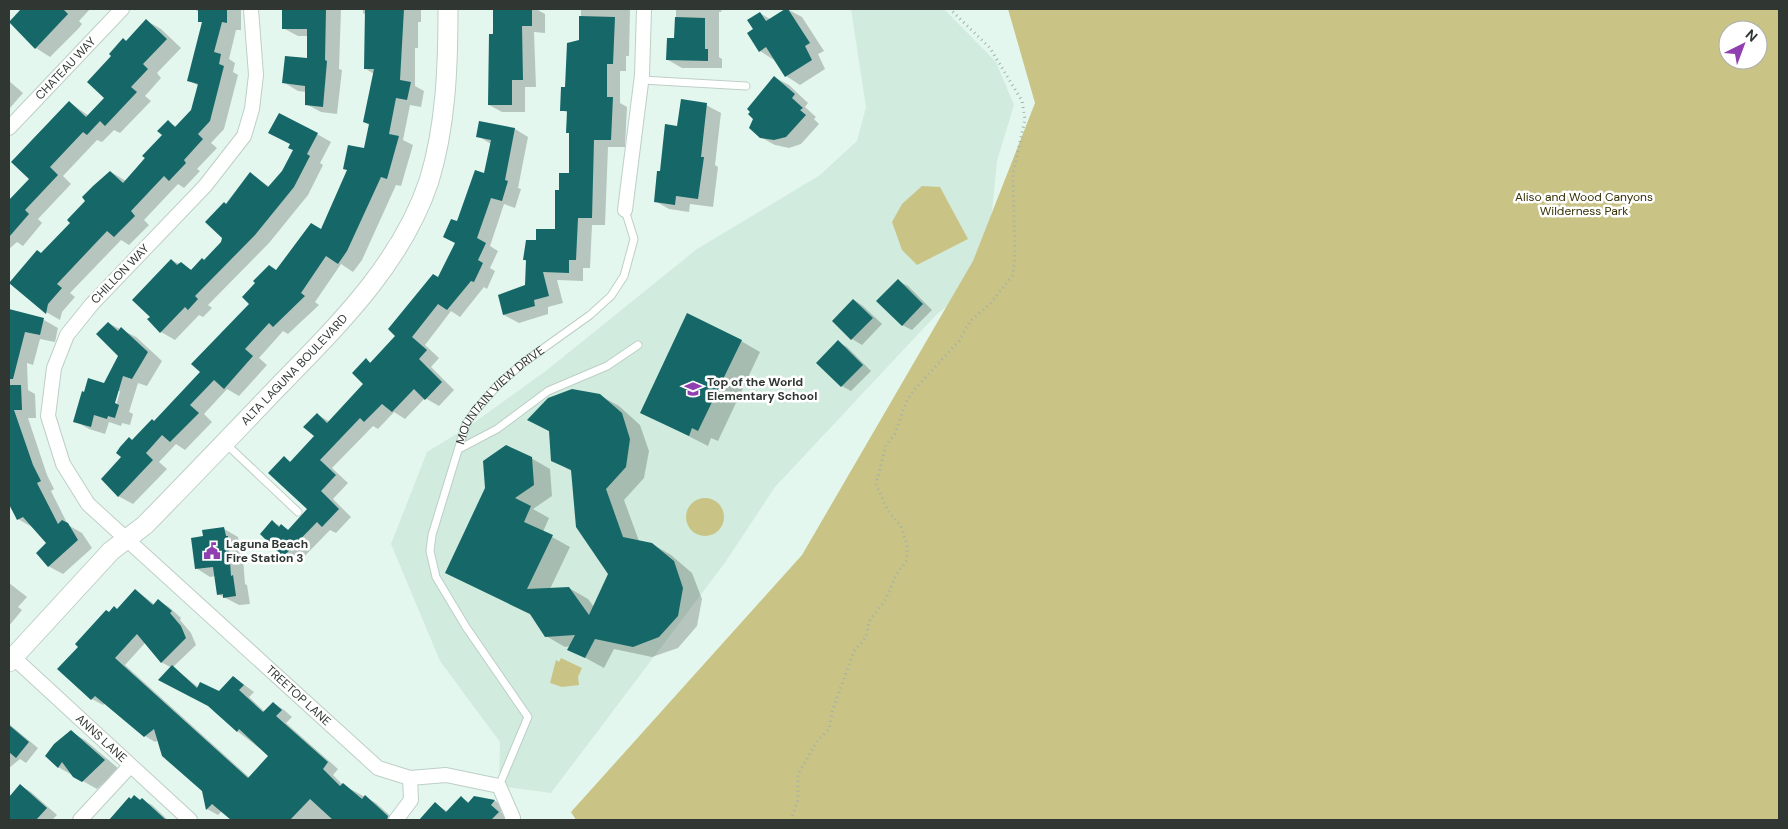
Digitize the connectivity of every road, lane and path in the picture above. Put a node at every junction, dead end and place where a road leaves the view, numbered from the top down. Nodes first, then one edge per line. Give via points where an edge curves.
1 (122, 9) edge
2 (251, 9) edge
3 (448, 9) edge
4 (644, 9) edge
5 (950, 9) edge
6 (642, 80) junction
7 (746, 86) dead end
8 (9, 128) edge
9 (625, 210) joint
10 (638, 345) dead end
11 (225, 442) junction
12 (459, 449) junction
13 (298, 512) dead end
14 (127, 539) junction
15 (11, 660) edge
16 (130, 766) junction
17 (410, 778) junction
18 (499, 786) junction
19 (80, 820) edge
20 (190, 820) edge
21 (396, 820) edge
22 (512, 820) edge
23 (794, 820) edge

1 - 8 street, CHATEAU WAY
2 - 14 street, CHILLON WAY via 256,75 252,110 244,136 205,186 92,304 67,335 54,368 48,416 63,464 88,504
3 - 11 main road, ALTA LAGUNA BOULEVARD via 445,93 439,141 428,182 406,232 377,278 345,318
4 - 6 street, MOUNTAIN VIEW DRIVE
5 - 23 path via 990,48 1022,101 1025,119 1013,174 1013,275 970,321 959,341 914,390 906,402 895,434 886,445 876,484 888,511 900,526 907,544 907,560 870,622 866,637 854,651 829,729 818,740 798,774
6 - 7 lane
6 - 9 street, MOUNTAIN VIEW DRIVE
9 - 12 lane, MOUNTAIN VIEW DRIVE via 634,239 624,276 611,296 590,316 523,363 497,386 474,410
10 - 12 lane via 607,366 548,390 497,429
11 - 13 lane
11 - 14 main road, ALTA LAGUNA BOULEVARD via 145,526
12 - 18 lane, MOUNTAIN VIEW DRIVE via 430,551 436,577 528,717
14 - 15 main road, ALTA LAGUNA BOULEVARD via 111,551
14 - 17 street, TREETOP LANE via 378,768
15 - 16 street, ANNS LANE
16 - 19 street
16 - 20 street, ANNS LANE
17 - 18 street, TREETOP LANE via 446,776
17 - 21 street via 411,800
18 - 22 street

